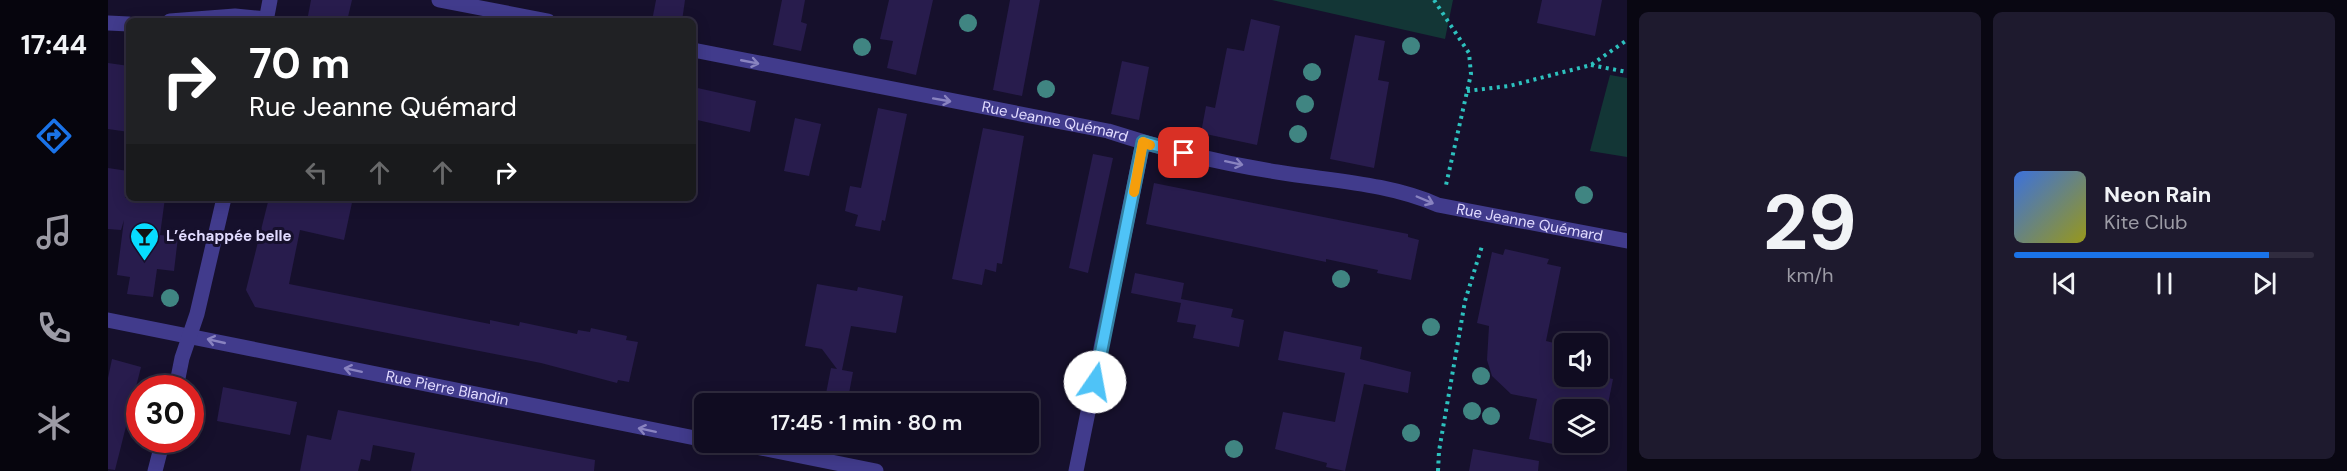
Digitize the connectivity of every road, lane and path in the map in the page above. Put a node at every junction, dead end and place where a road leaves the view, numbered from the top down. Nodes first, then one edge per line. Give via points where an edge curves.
1 (270, 0) edge
2 (439, 0) edge
3 (1434, 0) edge
4 (210, 18) edge
5 (251, 18) edge
6 (266, 18) edge
7 (532, 18) edge
8 (108, 23) edge
9 (126, 24) edge
10 (1627, 40) edge
11 (696, 51) edge
12 (1591, 65) junction
13 (1627, 72) edge
14 (1467, 91) junction
15 (1143, 142) junction
16 (1447, 192) dead end
17 (223, 201) edge
18 (1627, 241) edge
19 (1482, 246) dead end
20 (108, 320) edge
21 (190, 335) junction
22 (179, 375) edge
23 (694, 438) edge
24 (160, 453) edge
25 (781, 453) edge
26 (850, 468) edge
27 (155, 471) edge
28 (876, 471) edge
29 (1076, 471) edge
30 (1438, 471) edge

1 - 6 street
2 - 7 street
3 - 14 path via 1469,53 1471,74
4 - 5 street
8 - 9 street
10 - 12 path
11 -> 15 street, Rue Jeanne Quémard via 1108,131
12 - 13 path
12 - 14 path via 1509,86
14 - 16 path via 1444,185 1448,186
15 -> 18 street, Rue Jeanne Quémard
15 - 29 street
17 - 21 street
19 - 30 path via 1464,301
20 - 21 street, Rue Pierre Blandin
21 - 22 street
23 -> 21 street, Rue Pierre Blandin
24 - 27 street
25 - 26 street
26 - 28 street

